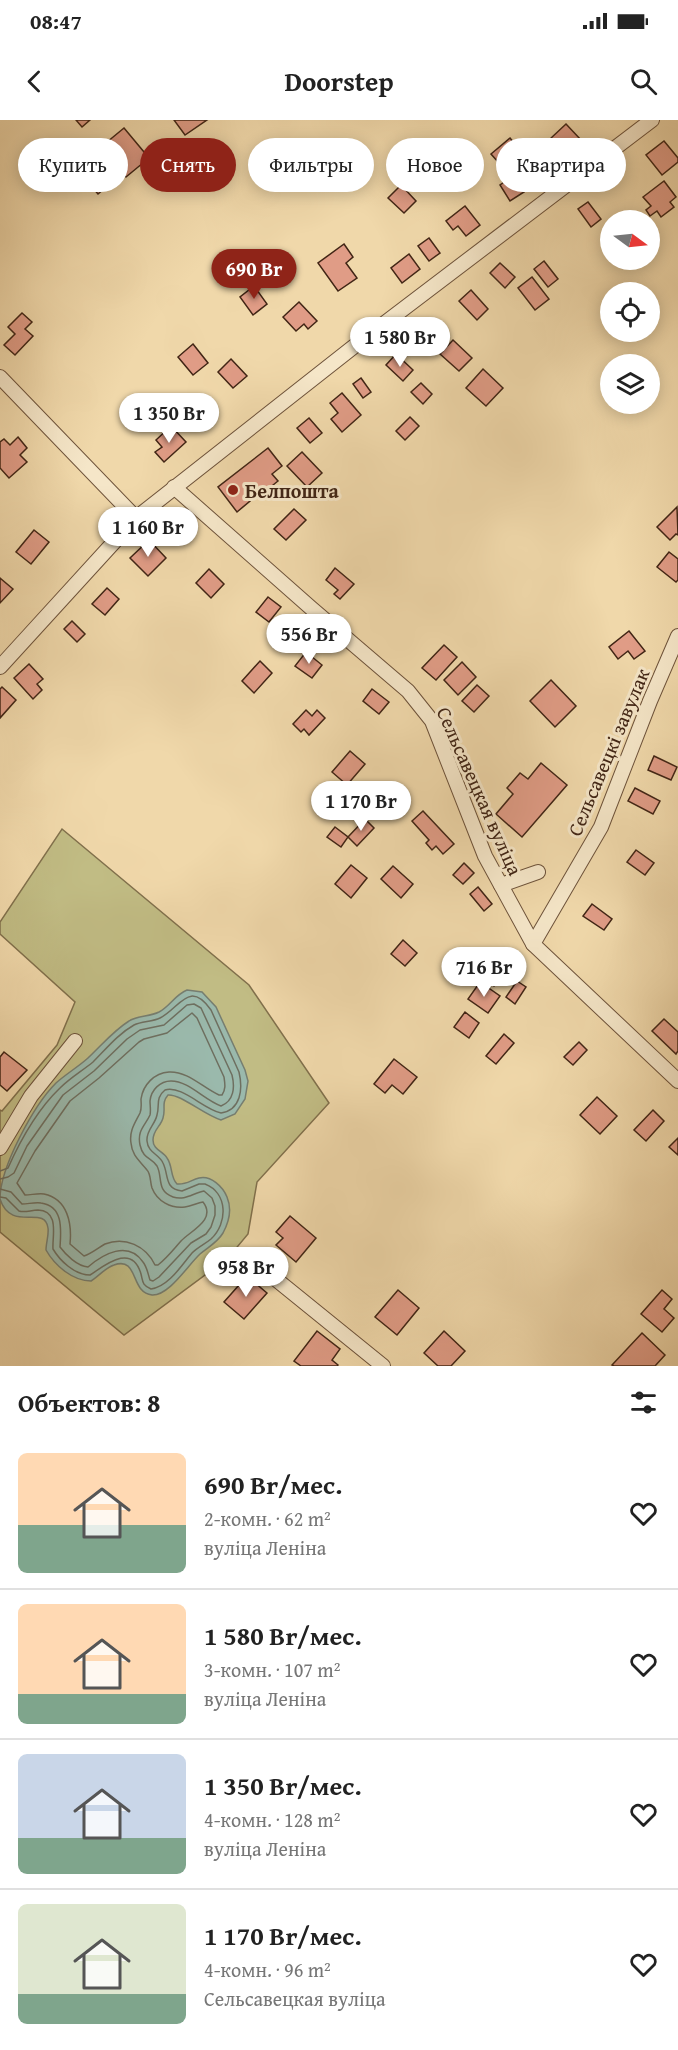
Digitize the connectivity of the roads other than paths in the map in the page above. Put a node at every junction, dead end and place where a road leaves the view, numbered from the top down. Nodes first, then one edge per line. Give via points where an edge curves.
1 (652, 120) edge
2 (0, 377) edge
3 (174, 487) junction
4 (136, 518) junction
5 (678, 636) edge
6 (0, 667) edge
7 (538, 872) dead end
8 (501, 885) junction
9 (533, 944) junction
10 (75, 1041) dead end
11 (678, 1081) edge
12 (0, 1148) edge
13 (246, 1256) dead end
14 (383, 1366) edge

1 - 3 street
2 - 4 street
3 - 4 street
3 - 8 street, Сельсавецкая вуліца via 408,692 432,721 485,856
4 - 6 street
5 - 9 street, Сельсавецкі завулак via 601,827
7 - 8 street
8 - 9 street, Сельсавецкая вуліца
9 - 11 street, Сельсавецкая вуліца
10 - 12 street via 16,1117
13 - 14 street

